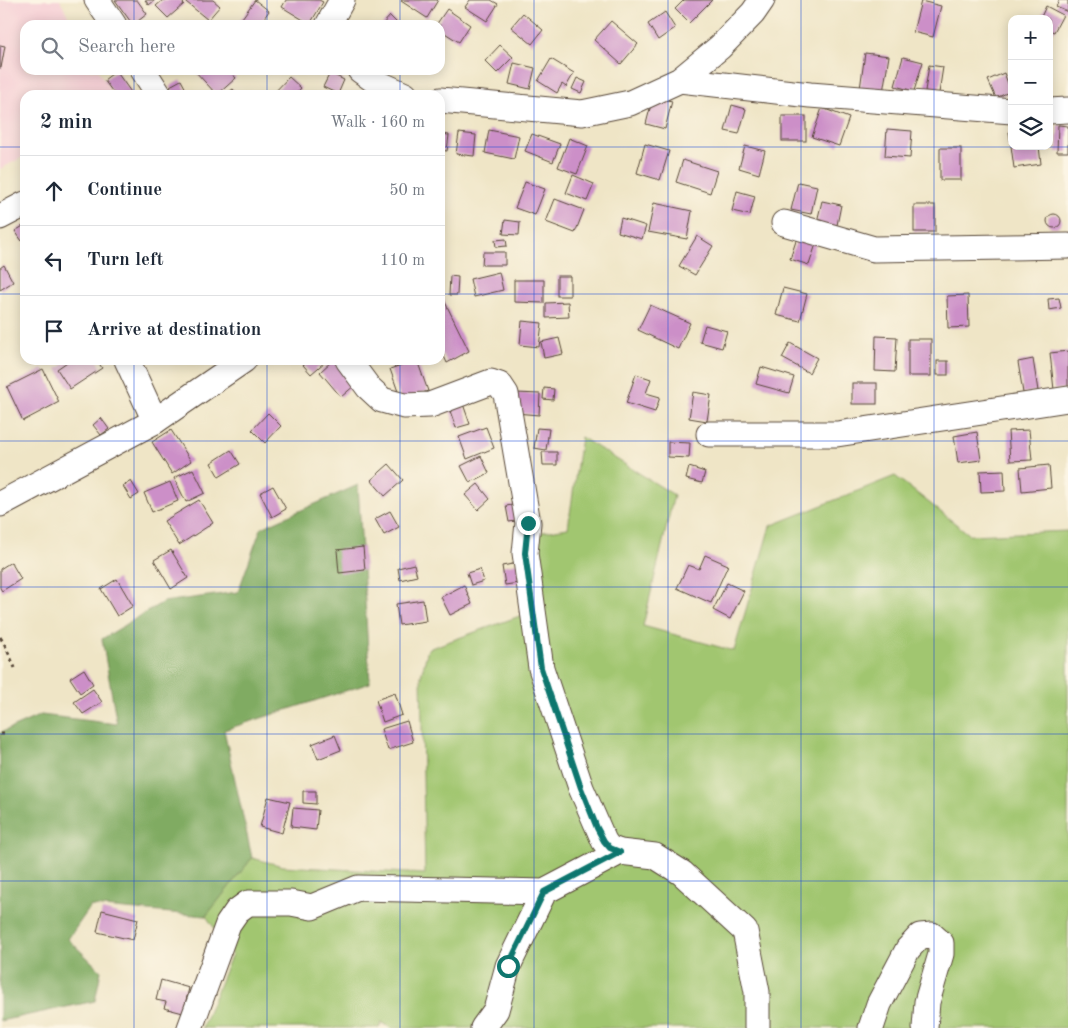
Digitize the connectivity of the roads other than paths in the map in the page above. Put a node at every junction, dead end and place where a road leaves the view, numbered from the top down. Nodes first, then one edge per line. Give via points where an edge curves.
1 (98, 0) edge
2 (342, 0) edge
3 (762, 0) edge
4 (111, 20) edge
5 (331, 20) edge
6 (146, 75) edge
7 (680, 80) junction
8 (367, 83) edge
9 (156, 90) edge
10 (389, 90) edge
11 (445, 100) edge
12 (1053, 110) edge
13 (1068, 110) edge
14 (1008, 111) edge
15 (20, 207) edge
16 (0, 217) edge
17 (784, 223) dead end
18 (1068, 246) edge
19 (129, 365) edge
20 (237, 365) edge
21 (352, 365) edge
22 (1068, 399) edge
23 (155, 421) junction
24 (709, 434) dead end
25 (0, 504) edge
26 (620, 852) junction
27 (544, 892) junction
28 (190, 1028) edge
29 (484, 1028) edge
30 (757, 1028) edge
31 (871, 1028) edge
32 (925, 1028) edge

1 - 4 street
2 - 5 street
3 - 7 street via 720,47
6 - 9 street
7 - 11 street via 630,103 582,113
7 - 14 street
8 - 10 street
12 - 13 street
15 - 16 street
17 - 18 street via 874,249
19 - 23 street
20 - 23 street
21 - 26 street via 382,400 404,406 430,405 491,382 500,385 506,394 528,523 525,553 541,668 597,828 610,848
22 - 24 street via 837,434
23 - 25 street
26 - 27 street
26 - 30 street via 655,856 682,873 745,931 756,992
27 - 28 street via 358,888 312,907 291,903 248,903 228,924
27 - 29 street via 508,966 496,1010
31 - 32 street via 879,1004 908,949 920,936 932,935 941,943 941,954 927,1002

